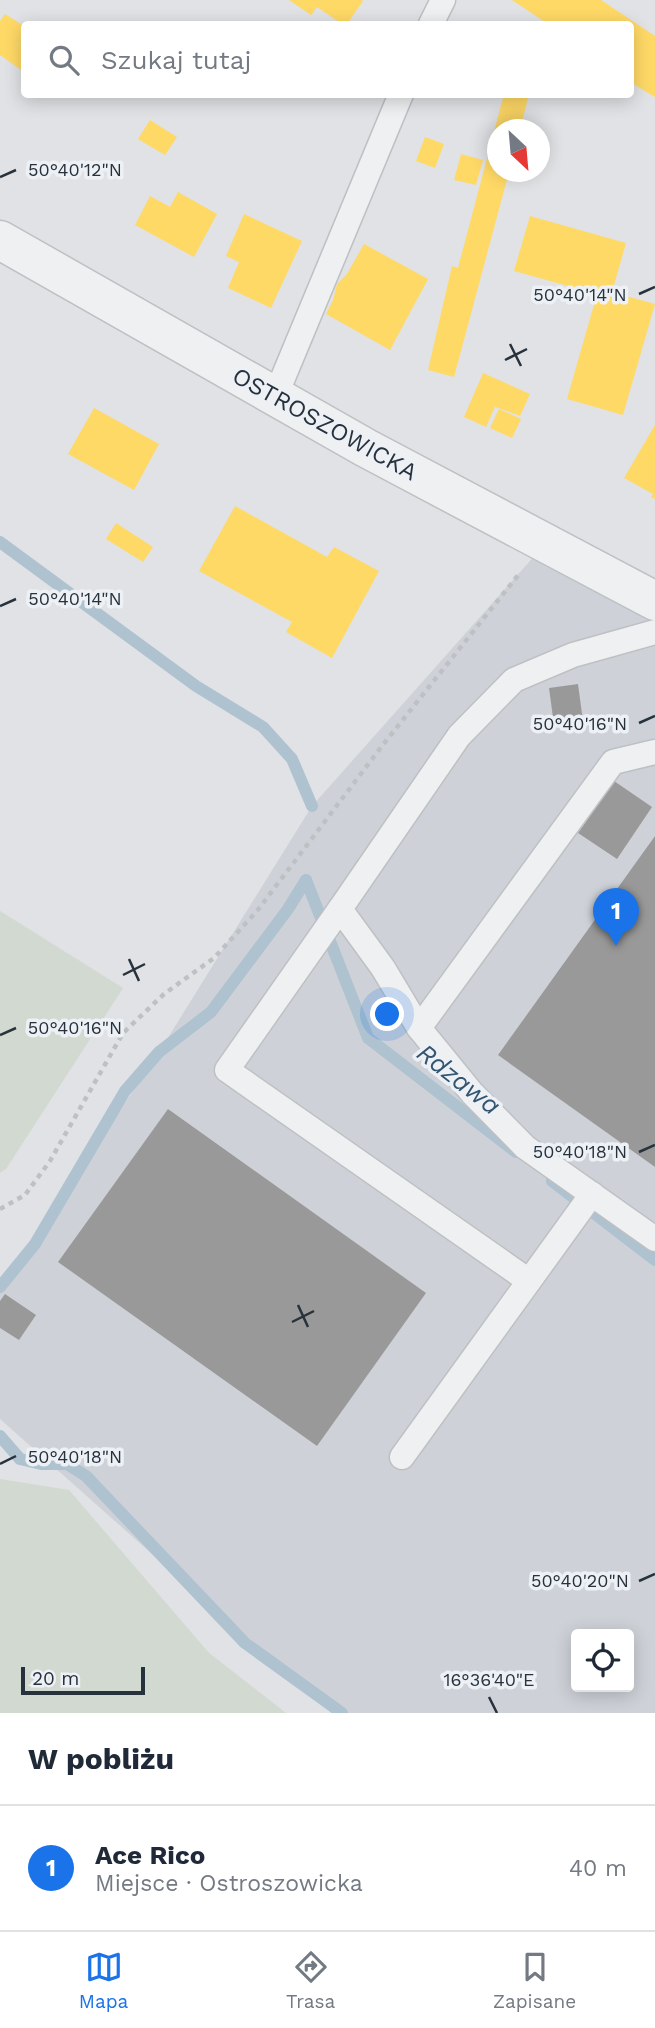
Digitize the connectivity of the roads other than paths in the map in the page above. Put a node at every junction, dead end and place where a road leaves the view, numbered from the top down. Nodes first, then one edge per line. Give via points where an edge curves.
1 (443, 0) edge
2 (432, 21) edge
3 (399, 98) edge
4 (0, 240) edge
5 (275, 397) junction
6 (655, 601) edge
7 (655, 632) edge
8 (655, 752) edge
9 (340, 909) junction
10 (419, 1028) junction
11 (592, 1194) junction
12 (655, 1239) edge
13 (528, 1282) junction
14 (402, 1457) dead end

1 - 2 lane
3 - 5 lane
4 - 5 street, OSTROSZOWICKA
5 - 6 street, OSTROSZOWICKA
7 - 9 lane via 573,655 514,680 459,736
8 - 10 lane via 613,762
9 - 10 lane
9 - 13 lane via 227,1070
10 - 11 lane via 472,1093 525,1147
11 - 12 lane
11 - 13 lane
13 - 14 lane

